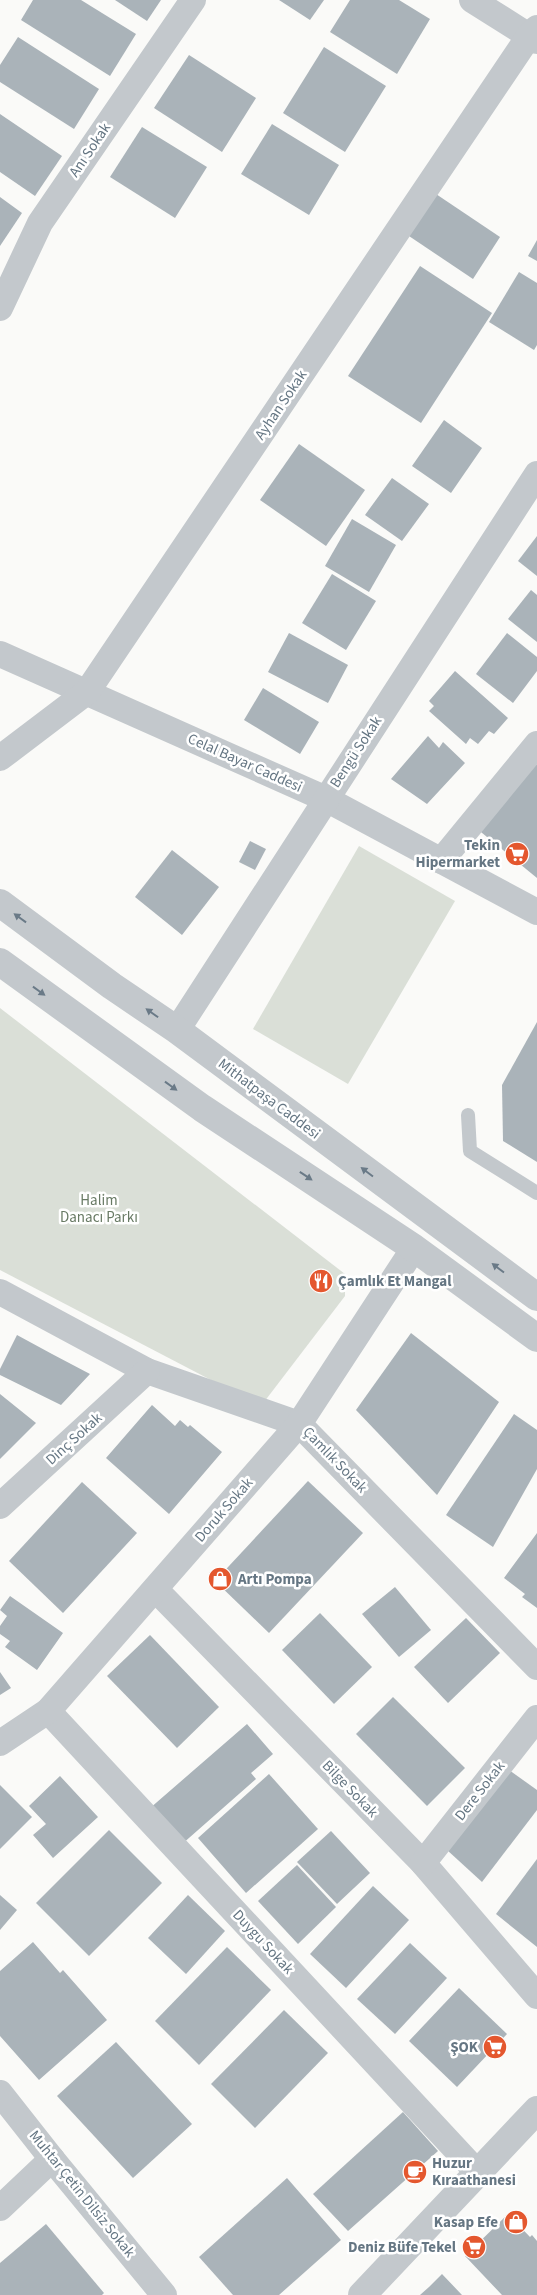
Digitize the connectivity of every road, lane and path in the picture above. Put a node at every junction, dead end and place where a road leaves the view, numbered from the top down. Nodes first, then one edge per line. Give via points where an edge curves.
1 (193, 0) edge
2 (472, 0) edge
3 (534, 35) edge
4 (0, 308) edge
5 (537, 474) edge
6 (0, 654) edge
7 (87, 692) junction
8 (537, 744) edge
9 (0, 758) edge
10 (326, 799) junction
11 (441, 861) junction
12 (0, 903) edge
13 (537, 912) edge
14 (0, 962) edge
15 (177, 1030) junction
16 (468, 1115) dead end
17 (537, 1193) edge
18 (414, 1248) junction
19 (0, 1292) edge
20 (537, 1298) edge
21 (537, 1338) edge
22 (148, 1372) junction
23 (299, 1424) junction
24 (0, 1506) edge
25 (156, 1590) junction
26 (537, 1667) edge
27 (48, 1711) junction
28 (537, 1718) edge
29 (0, 1743) edge
30 (423, 1863) junction
31 (537, 1996) edge
32 (0, 2093) edge
33 (535, 2116) edge
34 (52, 2160) junction
35 (478, 2172) junction
36 (0, 2208) edge
37 (164, 2295) edge
38 (362, 2295) edge

1 - 4 street, Anı Sokak via 40,223
2 - 3 street
3 - 7 street, Ayhan Sokak
5 - 10 street, Bengü Sokak
6 - 7 street, Celal Bayar Caddesi
7 - 9 street, Ayhan Sokak
7 - 10 street, Celal Bayar Caddesi
8 - 11 street
10 - 11 street, Celal Bayar Caddesi
10 - 15 street, Bengü Sokak
11 - 13 street, Celal Bayar Caddesi
15 -> 12 street, Mithatpaşa Caddesi
14 -> 18 street via 202,1108
20 -> 15 street, Mithatpaşa Caddesi
16 - 17 lane via 470,1151
18 - 21 street
18 - 23 street, Doruk Sokak
19 - 22 street, Çamlık Sokak
22 - 23 street, Çamlık Sokak
22 - 24 street, Dinç Sokak
23 - 25 street, Doruk Sokak
23 - 26 street, Çamlık Sokak
25 - 27 street, Doruk Sokak
25 - 30 street, Bilge Sokak
27 - 29 street, Doruk Sokak
27 - 35 street, Duygu Sokak
28 - 30 street, Dere Sokak
30 - 31 street, Bilge Sokak
32 - 34 street, Muhtar Çetin Dilsiz Sokak
33 - 35 street
34 - 36 street
34 - 37 street, Muhtar Çetin Dilsiz Sokak
35 - 38 street

